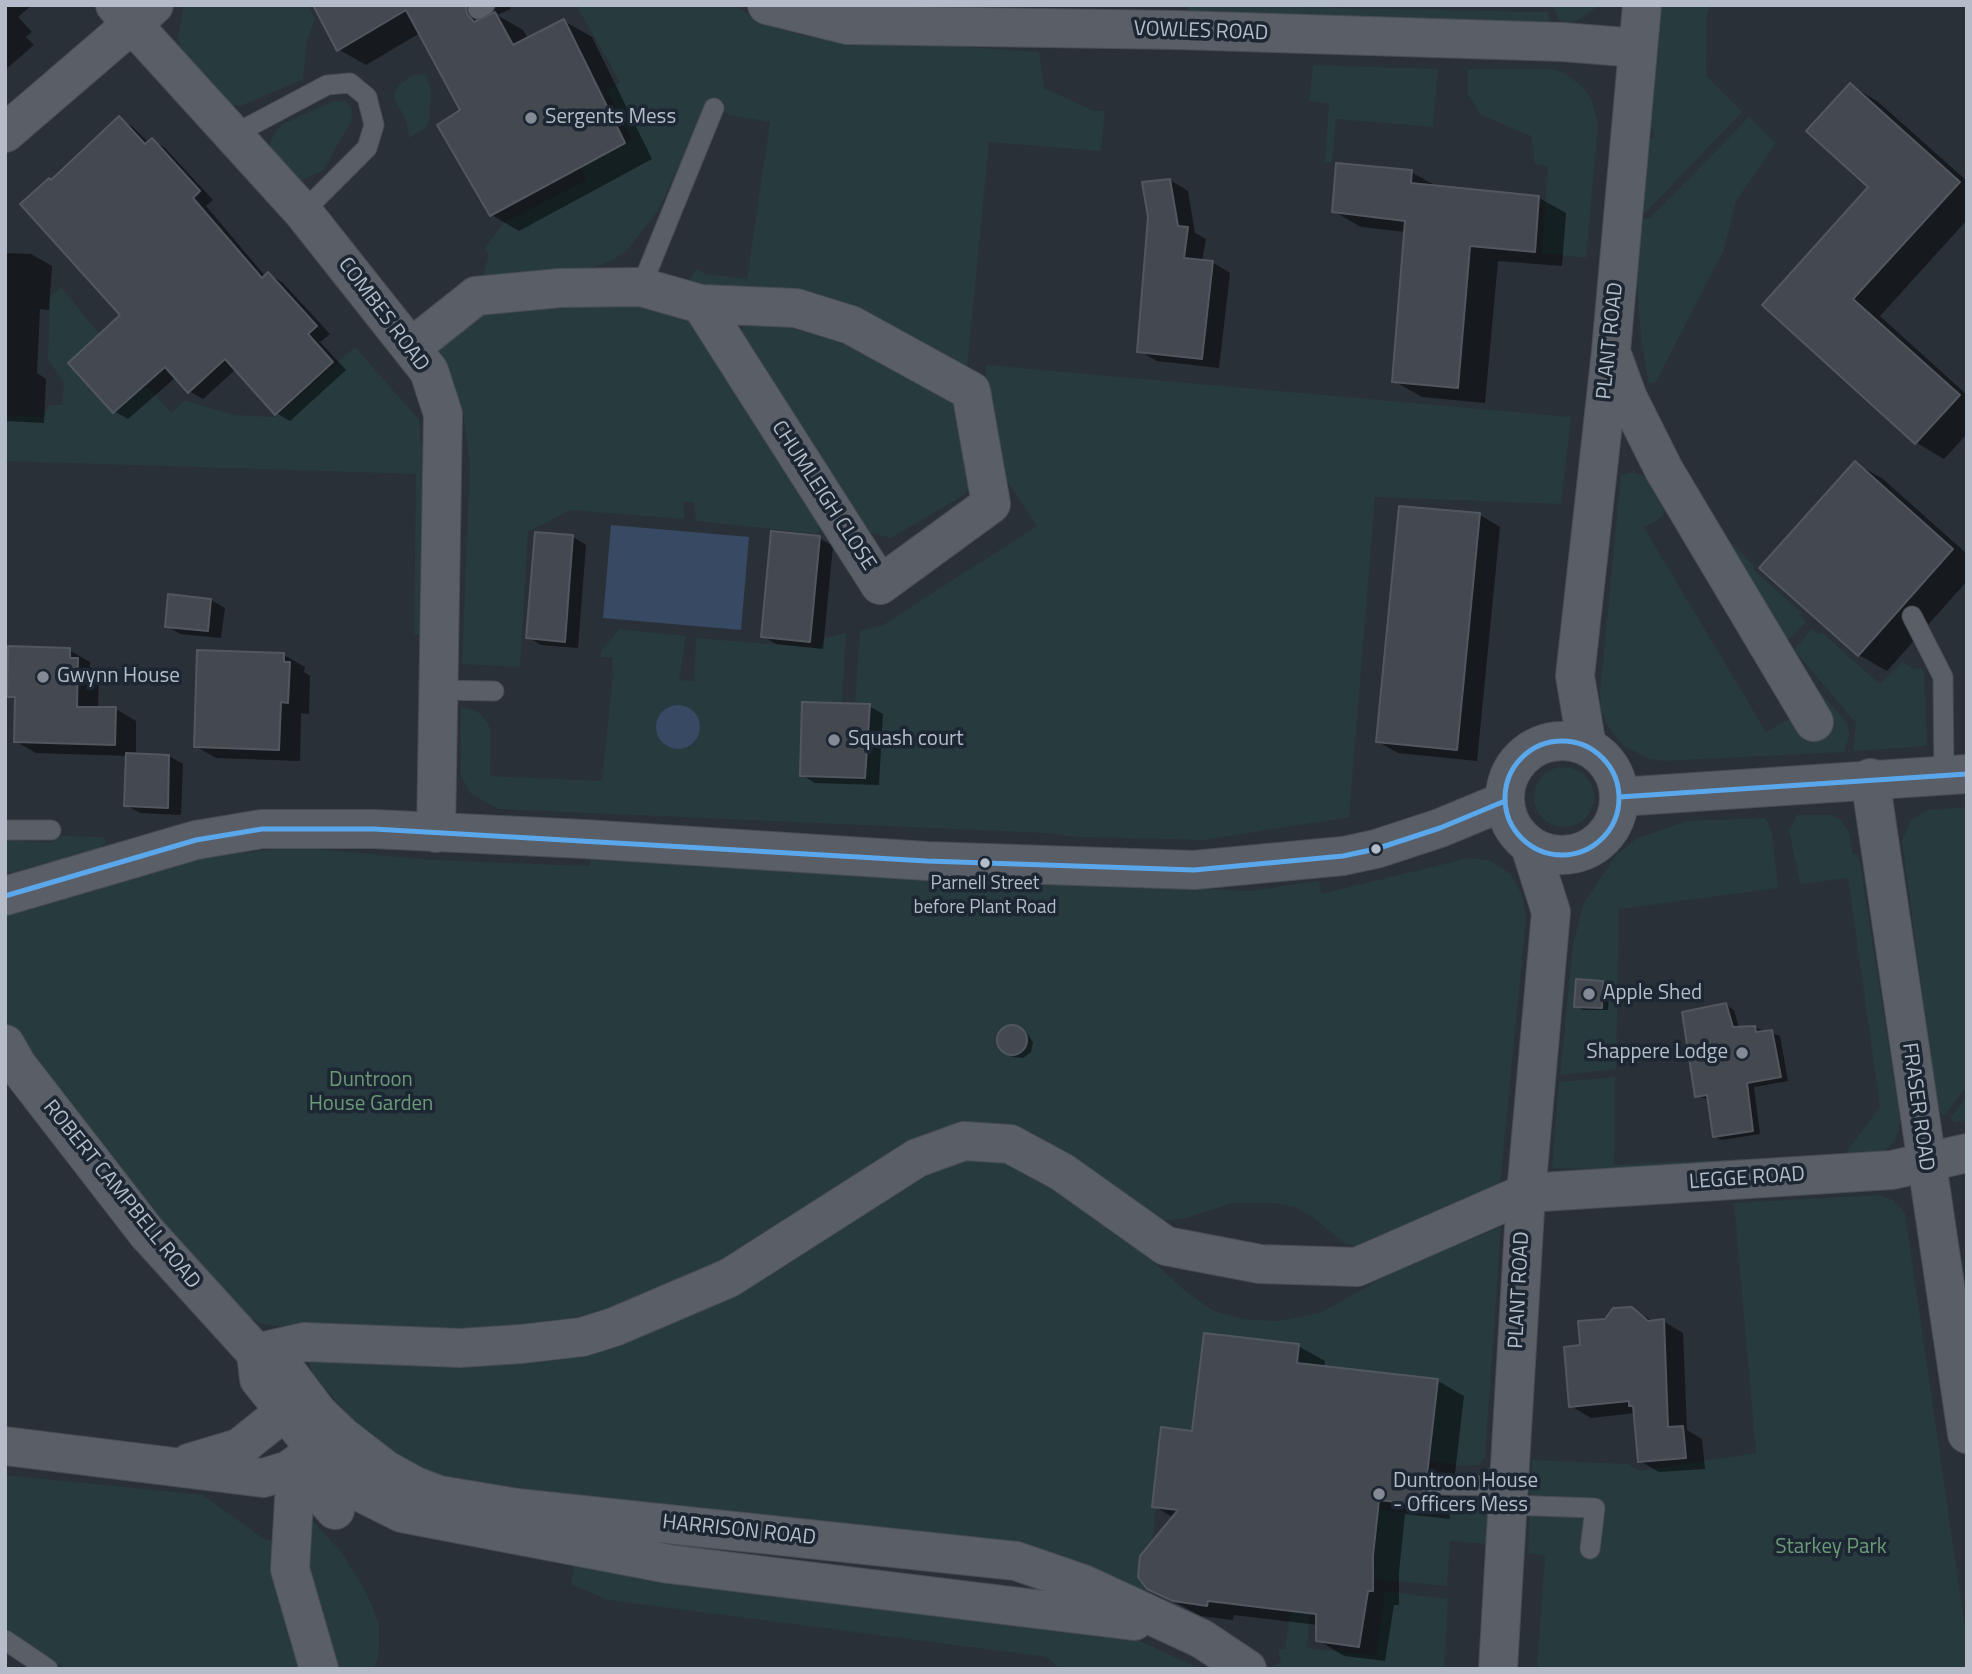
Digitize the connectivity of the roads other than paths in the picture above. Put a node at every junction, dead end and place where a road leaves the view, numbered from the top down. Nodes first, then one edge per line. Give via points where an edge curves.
1 (767, 5) edge
2 (1642, 5) edge
3 (134, 12) edge
4 (1135, 18) edge
5 (1638, 48) junction
6 (714, 108) dead end
7 (5, 133) edge
8 (233, 135) junction
9 (303, 212) junction
10 (640, 287) junction
11 (701, 304) junction
12 (412, 347) junction
13 (1611, 351) junction
14 (1912, 616) dead end
15 (1575, 676) junction
16 (439, 690) junction
17 (494, 691) dead end
18 (1814, 722) dead end
19 (1587, 747) junction
20 (1516, 763) junction
21 (1955, 774) edge
22 (1870, 778) junction
23 (1619, 797) junction
24 (1505, 801) junction
25 (5, 830) edge
26 (51, 830) dead end
27 (436, 833) junction
28 (1530, 846) junction
29 (1592, 847) junction
30 (5, 896) edge
31 (1551, 912) junction
32 (9, 1055) edge
33 (1967, 1153) edge
34 (1925, 1161) junction
35 (1525, 1193) junction
36 (256, 1353) junction
37 (1965, 1411) edge
38 (304, 1435) junction
39 (5, 1446) edge
40 (175, 1466) junction
41 (1434, 1485) dead end
42 (1508, 1496) junction
43 (335, 1510) dead end
44 (1590, 1549) dead end
45 (5, 1640) edge
46 (47, 1669) edge
47 (320, 1669) edge
48 (1247, 1669) edge
49 (1498, 1669) edge

1 - 4 street, VOWLES ROAD via 848,25
2 - 5 street, PLANT ROAD
3 - 7 street
3 - 8 street, COMBES ROAD
4 - 5 street, VOWLES ROAD
5 - 13 street, PLANT ROAD
6 - 10 lane
8 - 9 street, COMBES ROAD
8 - 9 lane via 327,85 350,83 367,97 374,125 367,148
9 - 12 street, COMBES ROAD
10 - 11 street, CHUMLEIGH CLOSE
10 - 12 street, CHUMLEIGH CLOSE via 476,296
11 - 11 street, CHUMLEIGH CLOSE via 880,585 990,504 971,391 851,325 796,308
12 - 16 street, COMBES ROAD via 429,371 443,414
13 - 15 street, PLANT ROAD
13 - 18 street via 1628,398 1664,470
14 - 21 lane via 1943,677
15 - 19 street, PLANT ROAD
15 - 20 street, PLANT ROAD
16 - 17 lane
16 - 27 street, COMBES ROAD
19 - 20 street via 1568,741 1545,743
19 - 23 street via 1614,775
20 - 24 street via 1507,781
21 - 22 street
22 - 23 street
22 - 34 street, FRASER ROAD
23 - 29 street via 1616,817
24 - 27 street via 1376,849 1194,870 927,861
24 - 28 street via 1516,832
25 - 26 lane
27 - 30 street via 312,827 231,833
28 - 29 street via 1548,854 1574,854
28 - 31 street, PLANT ROAD
29 - 31 street, PLANT ROAD
31 - 35 street, PLANT ROAD
32 - 36 street, ROBERT CAMPBELL ROAD via 147,1233
33 - 34 street, LEGGE ROAD
34 - 35 street, LEGGE ROAD via 1892,1170
34 - 37 street, FRASER ROAD
35 - 36 street via 1357,1267 1260,1264 1166,1246 1062,1172 1010,1144 964,1141 917,1158 729,1278 582,1337 460,1348 304,1342
35 - 42 street, PLANT ROAD
36 - 38 street, ROBERT CAMPBELL ROAD via 287,1372
38 - 40 street
38 - 40 street via 272,1477 256,1479
38 - 43 street
38 - 47 street via 290,1569
38 - 48 street, HARRISON ROAD via 358,1491 417,1517 669,1564 1173,1627 1202,1639
39 - 40 street
41 - 42 lane
42 - 44 lane via 1595,1508
42 - 49 street, PLANT ROAD
45 - 46 lane

